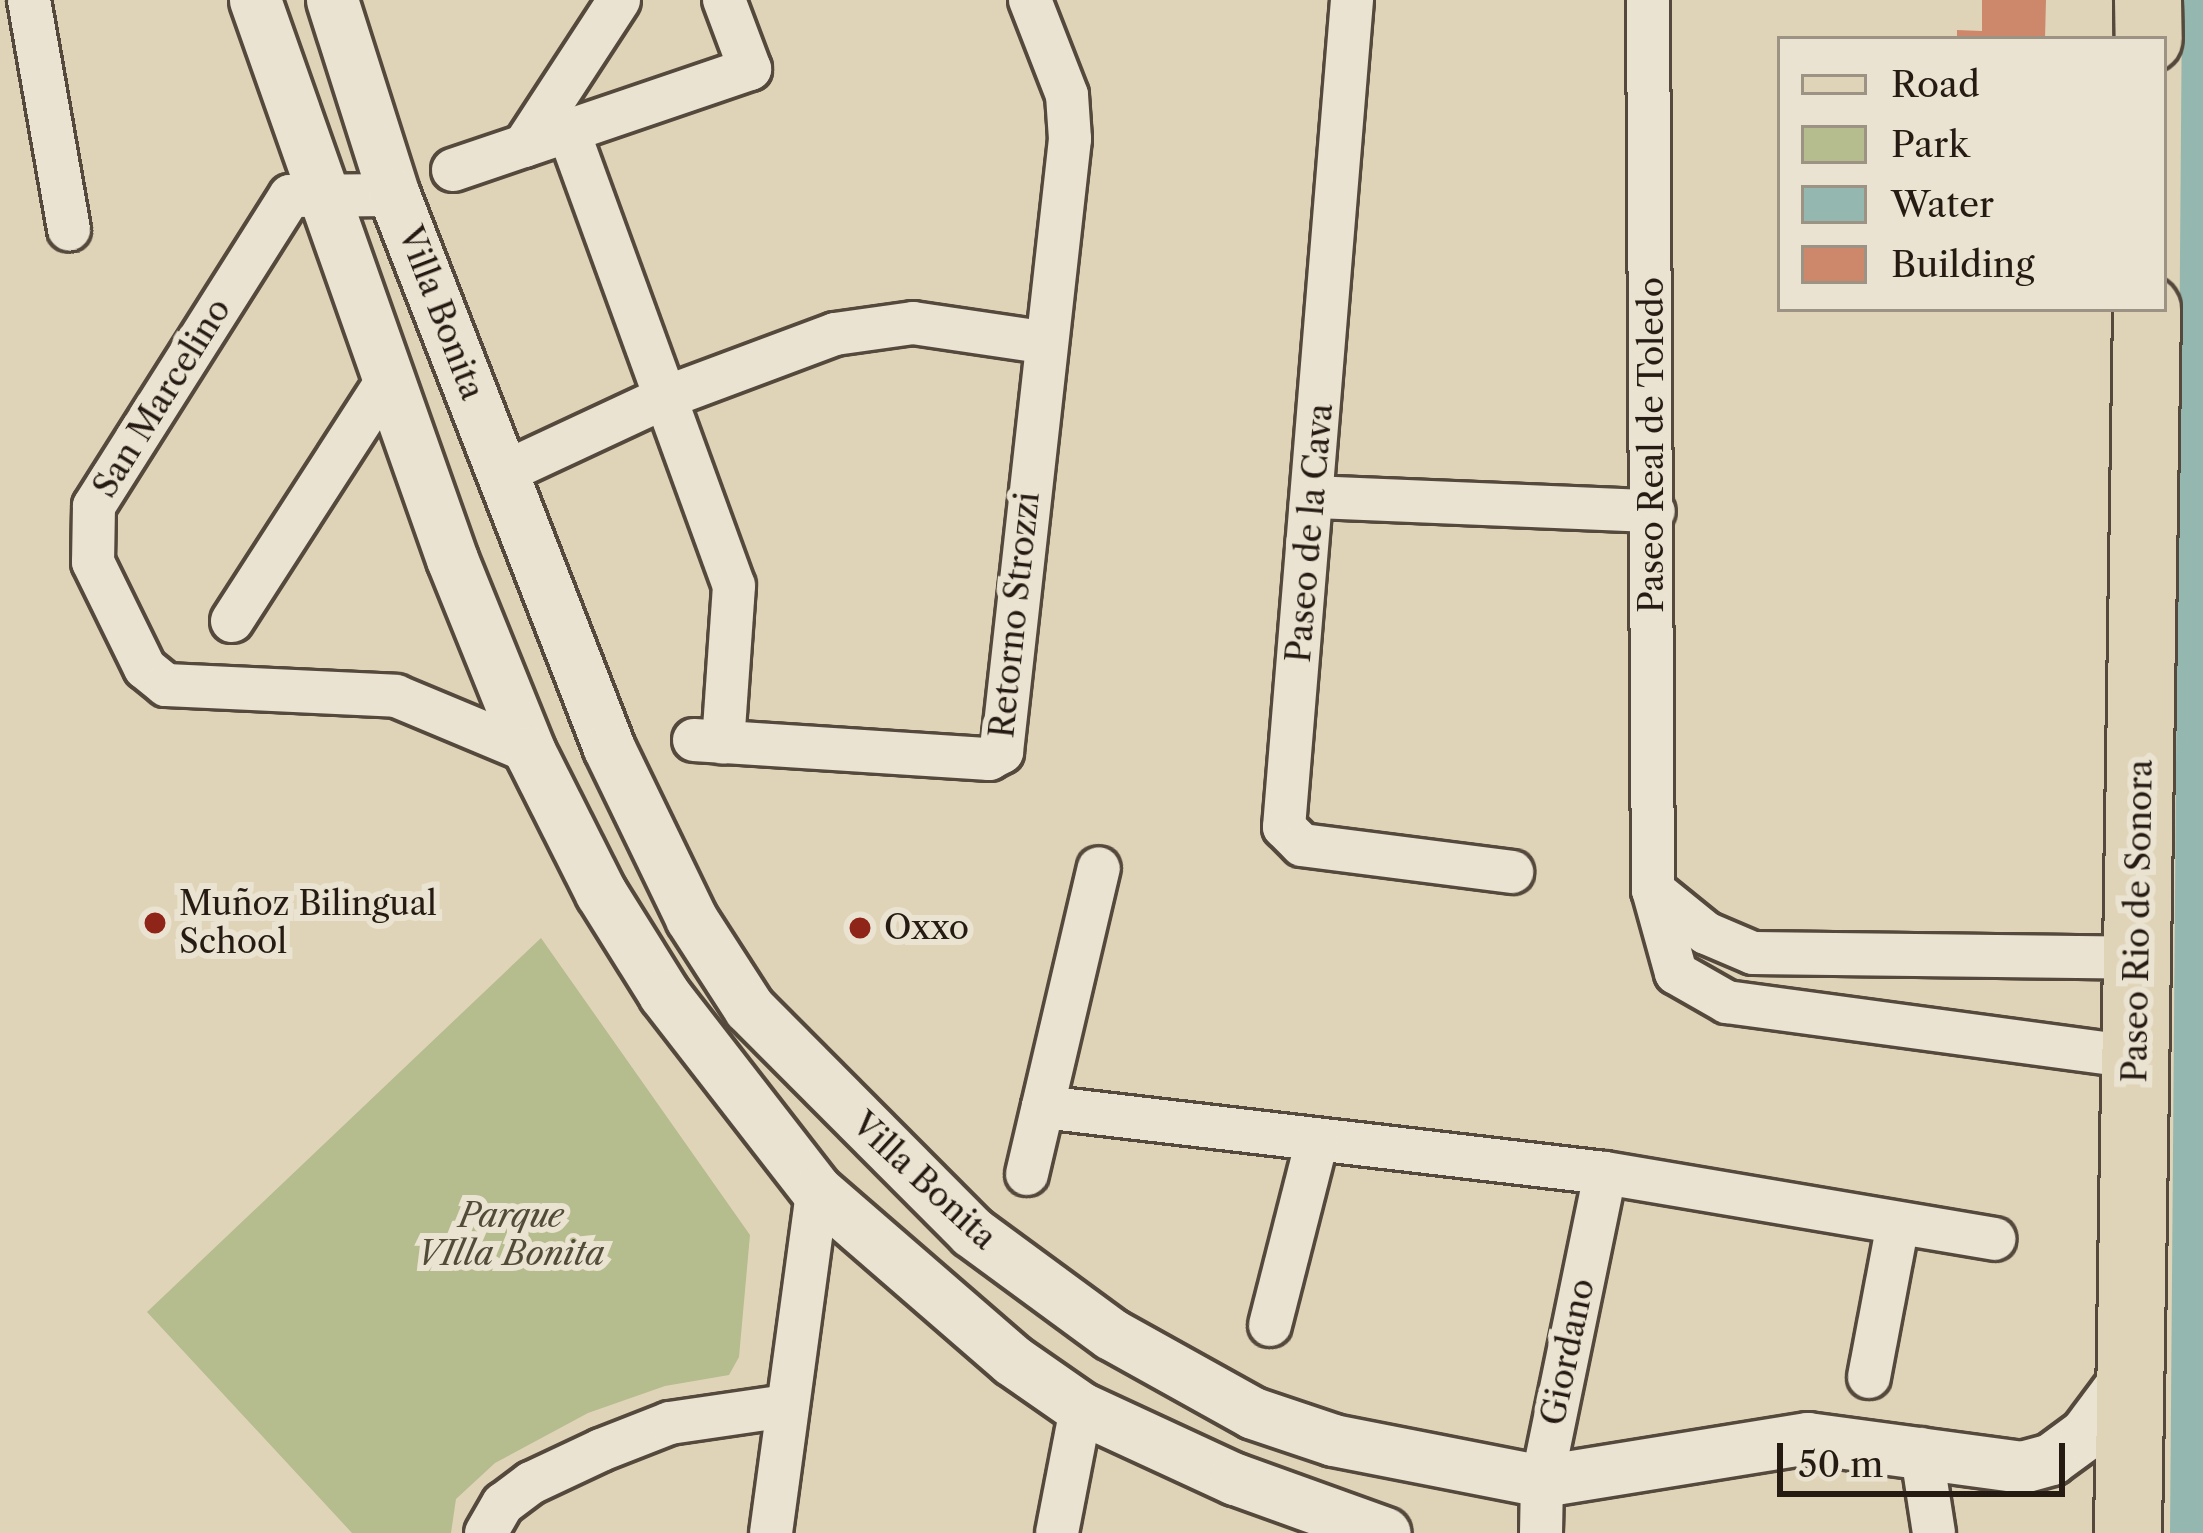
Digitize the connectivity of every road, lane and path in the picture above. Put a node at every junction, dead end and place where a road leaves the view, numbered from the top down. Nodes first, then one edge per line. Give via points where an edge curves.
1 (29, 0) edge
2 (255, 0) edge
3 (332, 0) edge
4 (620, 0) edge
5 (724, 0) edge
6 (1030, 0) edge
7 (1352, 0) edge
8 (1648, 0) edge
9 (2148, 0) edge
10 (2149, 36) edge
11 (568, 130) junction
12 (524, 146) junction
13 (453, 170) dead end
14 (324, 190) junction
15 (394, 195) junction
16 (69, 230) dead end
17 (2147, 312) edge
18 (1042, 342) junction
19 (390, 376) junction
20 (664, 398) junction
21 (503, 473) junction
22 (1314, 497) junction
23 (1654, 511) junction
24 (232, 621) dead end
25 (530, 752) junction
26 (1099, 868) dead end
27 (1512, 872) dead end
28 (1653, 890) junction
29 (2138, 958) junction
30 (2135, 1058) junction
31 (1042, 1108) junction
32 (1317, 1141) junction
33 (1605, 1173) junction
34 (1027, 1174) dead end
35 (817, 1191) junction
36 (1898, 1224) junction
37 (972, 1232) junction
38 (1994, 1239) dead end
39 (917, 1285) junction
40 (1270, 1325) dead end
41 (2132, 1370) junction
42 (1869, 1376) dead end
43 (786, 1406) junction
44 (1081, 1408) junction
45 (1921, 1449) junction
46 (1542, 1480) junction
47 (1376, 1532) edge
48 (486, 1533) edge
49 (771, 1533) edge
50 (1057, 1533) edge
51 (1541, 1533) edge
52 (1934, 1533) edge
53 (2128, 1533) edge

1 - 16 street
2 - 14 street, Villa Bonita
3 - 15 street, Villa Bonita
4 - 12 street
5 - 11 street via 750,69
6 - 18 street, Retorno Strozzi via 1067,95 1070,139
7 - 22 street, Paseo de la Cava
8 - 23 street, Paseo Real de Toledo
9 - 10 main road
11 - 12 street
11 - 20 street, Retorno Strozzi
12 - 13 street
14 - 15 street
14 - 19 street, Villa Bonita
14 - 25 street, San Marcelino via 290,196 94,506 93,562 145,668 166,685 396,696
15 - 21 street, Villa Bonita
17 - 29 main road, Paseo Rio de Sonora
18 - 20 street via 875,325
18 - 20 street, Retorno Strozzi via 998,757 709,741 734,586
19 - 24 street
19 - 25 street, Villa Bonita
20 - 21 street
21 - 37 street, Villa Bonita via 609,748 691,918 749,1008
22 - 23 street
22 - 27 street, Paseo de la Cava via 1284,827 1303,845
23 - 28 street, Paseo Real de Toledo
25 - 35 street, Villa Bonita via 601,893 664,994
26 - 31 street
28 - 29 street via 1706,934 1754,953
28 - 30 street, Paseo Real de Toledo via 1676,973 1698,992
29 - 30 main road, Paseo Rio de Sonora
30 - 41 main road, Paseo Rio de Sonora
31 - 32 street
31 - 34 street
32 - 33 street
32 - 40 street
33 - 36 street
33 - 46 street, Giordano
35 - 39 street, Villa Bonita
35 - 43 street
36 - 38 street
36 - 42 street
37 - 39 street
37 - 46 street, Villa Bonita via 1111,1334 1253,1413 1333,1439
39 - 44 street, Villa Bonita
41 - 45 street, Villa Bonita via 2085,1434 2051,1459 2022,1467
41 - 53 main road, Paseo Rio de Sonora
43 - 48 street via 670,1423 601,1450 531,1483 502,1504
43 - 49 street
44 - 47 street, Villa Bonita via 1235,1480
44 - 50 street
45 - 46 street, Villa Bonita via 1808,1438
45 - 52 street
46 - 51 street, Giordano

